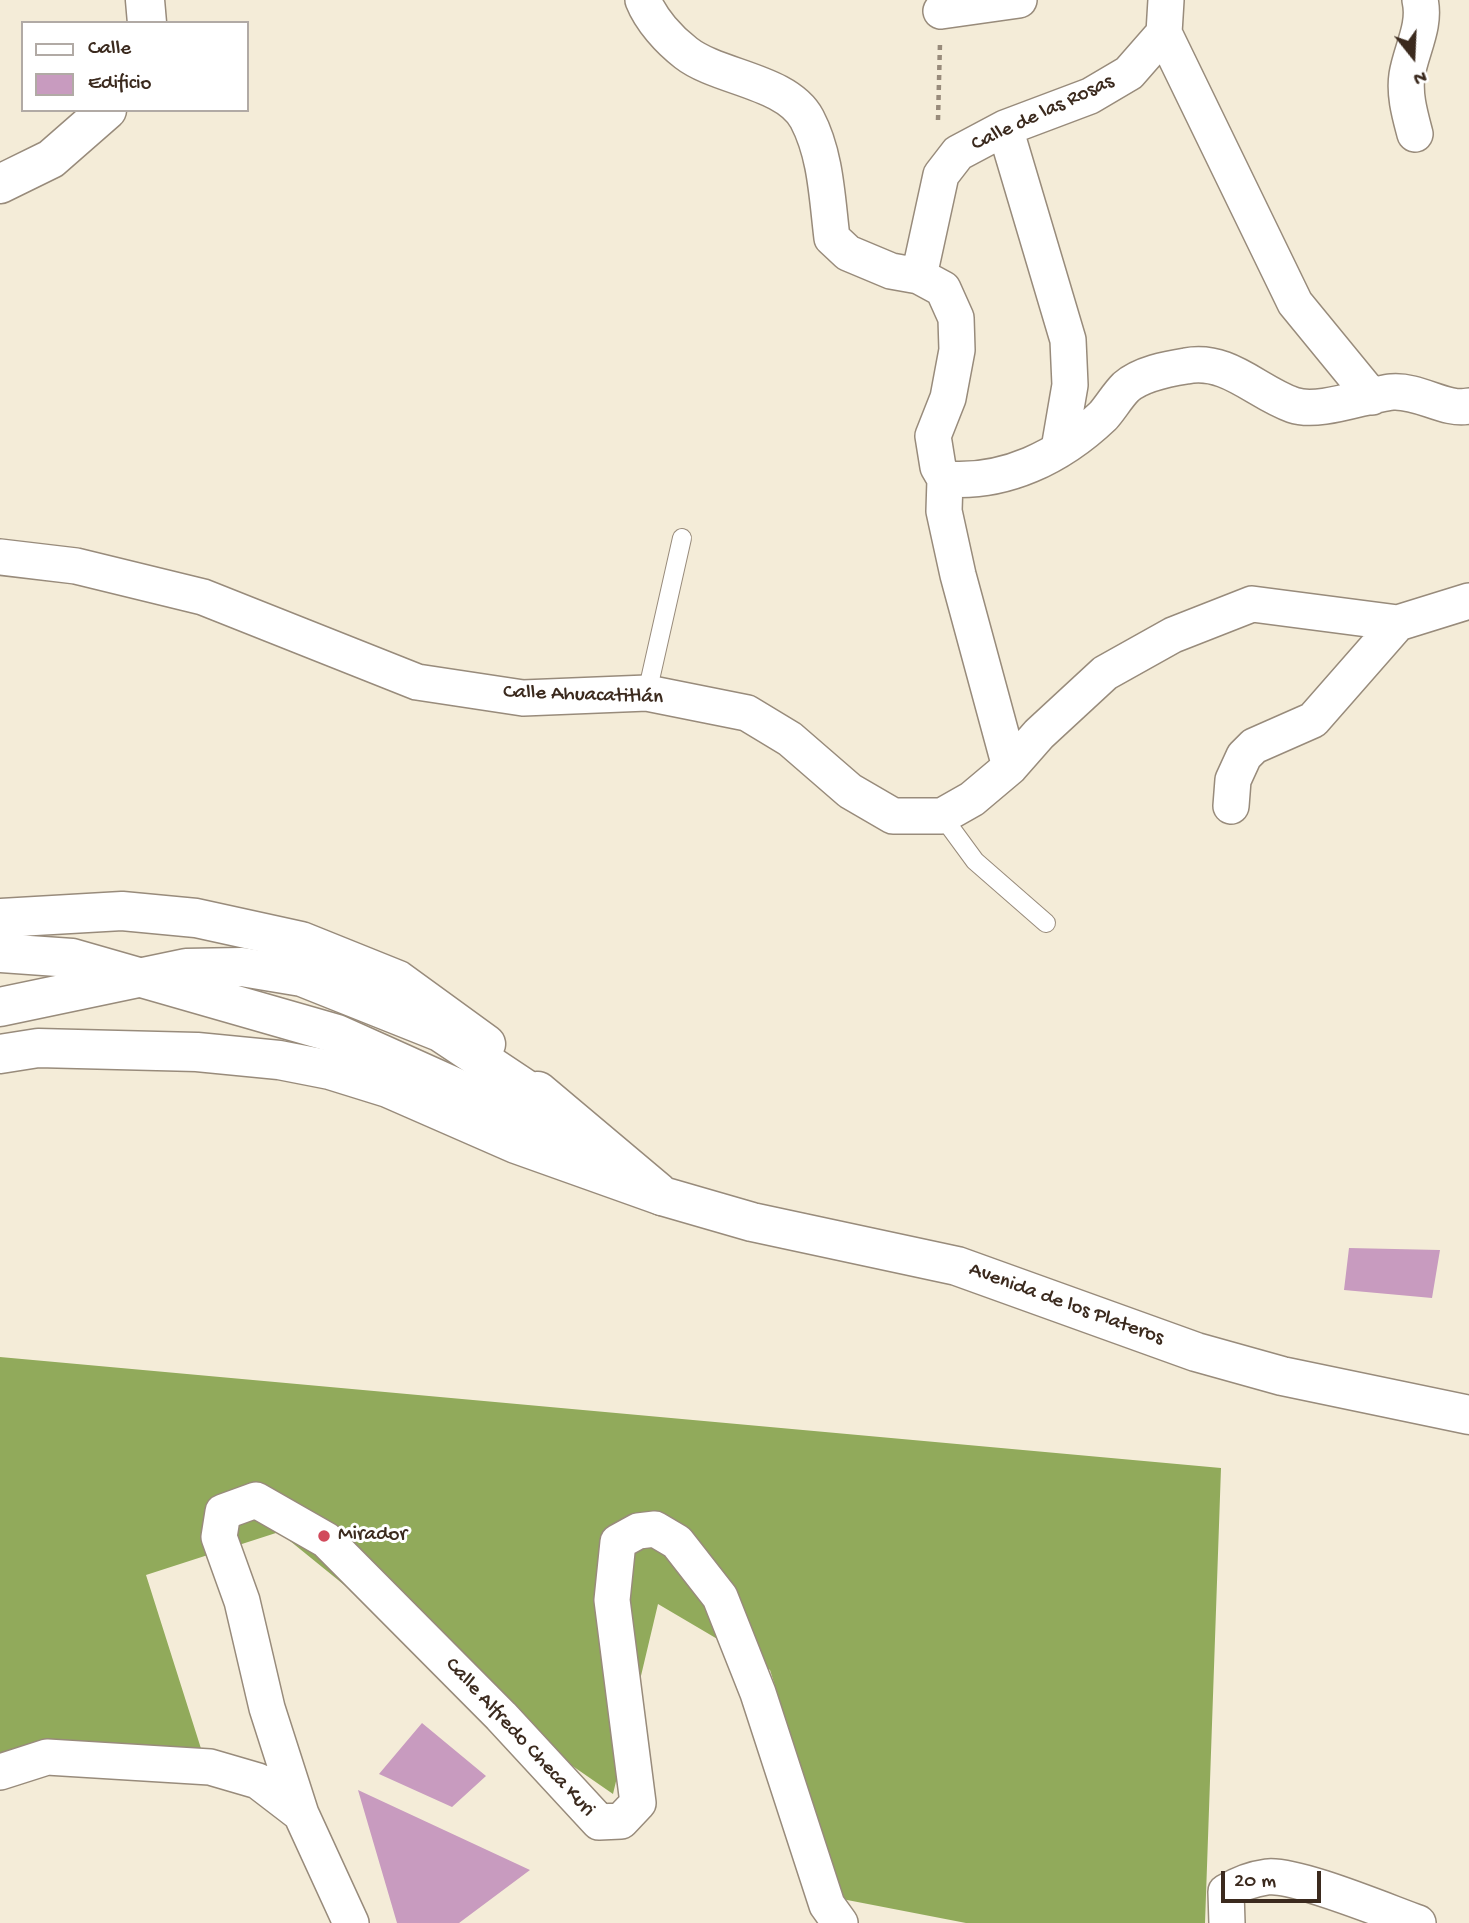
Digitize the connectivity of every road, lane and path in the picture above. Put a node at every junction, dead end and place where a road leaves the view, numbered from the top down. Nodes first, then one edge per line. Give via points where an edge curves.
1 (145, 0) edge
2 (1019, 0) edge
3 (1420, 0) edge
4 (653, 5) edge
5 (941, 10) joint
6 (1165, 17) edge
7 (147, 21) edge
8 (105, 112) edge
9 (938, 120) dead end
10 (1005, 128) junction
11 (1415, 134) dead end
12 (0, 184) edge
13 (919, 276) junction
14 (1372, 397) junction
15 (1469, 406) edge
16 (1059, 449) junction
17 (945, 479) junction
18 (682, 538) dead end
19 (0, 557) edge
20 (1469, 601) edge
21 (1398, 623) junction
22 (647, 693) junction
23 (1010, 767) junction
24 (1231, 806) dead end
25 (942, 816) junction
26 (0, 918) edge
27 (1046, 923) dead end
28 (0, 953) edge
29 (132, 978) junction
30 (0, 1007) edge
31 (0, 1054) edge
32 (562, 1114) junction
33 (662, 1196) junction
34 (1469, 1415) edge
35 (0, 1772) edge
36 (301, 1814) junction
37 (351, 1923) edge
38 (840, 1923) edge
39 (1227, 1923) edge
40 (1418, 1923) edge

1 - 7 main road
2 - 5 street
3 - 11 street via 1418,36 1406,78
4 - 13 street via 687,54 776,91 806,116 821,155 832,238 848,253
5 - 9 path
6 - 10 street, Calle de las Rosas via 1129,74 1090,96
6 - 14 street via 1295,303
8 - 12 main road via 51,159
10 - 13 street, Calle de las Rosas via 958,153 941,175
10 - 16 street via 1068,340 1070,385
13 - 17 street via 943,289 956,318 957,350 948,398 933,436 938,467
14 - 15 street via 1393,392 1426,396 1457,409
14 - 16 street via 1295,406 1221,366 1188,365 1137,379 1102,416
16 - 17 street via 1025,470 971,481
17 - 23 street via 944,511 955,563
18 - 22 lane
19 - 22 street, Calle Ahuacatitlán via 76,566 203,597 417,682 523,698
20 - 21 street
21 - 23 street via 1252,604 1173,635 1105,673
21 - 24 street via 1313,720 1254,746 1244,756 1233,780
22 - 25 street, Calle Ahuacatitlán via 747,713 790,739 850,791 893,816
23 - 25 street via 972,799
25 - 27 lane via 975,861
26 - 32 main road via 122,911 196,918 301,941 398,980 482,1041
28 - 29 main road via 72,958
29 - 30 main road
29 - 32 main road via 186,968 242,967 302,976 440,1032
29 - 33 main road via 337,1034 466,1092 512,1121
31 - 33 main road via 38,1048 197,1052 330,1070 388,1088 516,1144
32 - 33 main road
33 - 34 main road, Avenida de los Plateros via 752,1222 957,1266 1196,1352 1270,1373
35 - 36 street via 47,1757 210,1767 258,1781
36 - 37 street, Calle Alfredo Checa Kuri
36 - 38 street, Calle Alfredo Checa Kuri via 267,1708 242,1601 219,1537 223,1511 256,1500 326,1540 599,1822 621,1821 638,1803 612,1600 618,1542 638,1531 654,1529 677,1542 720,1597 758,1693 827,1905
39 - 40 street via 1226,1892 1270,1876

